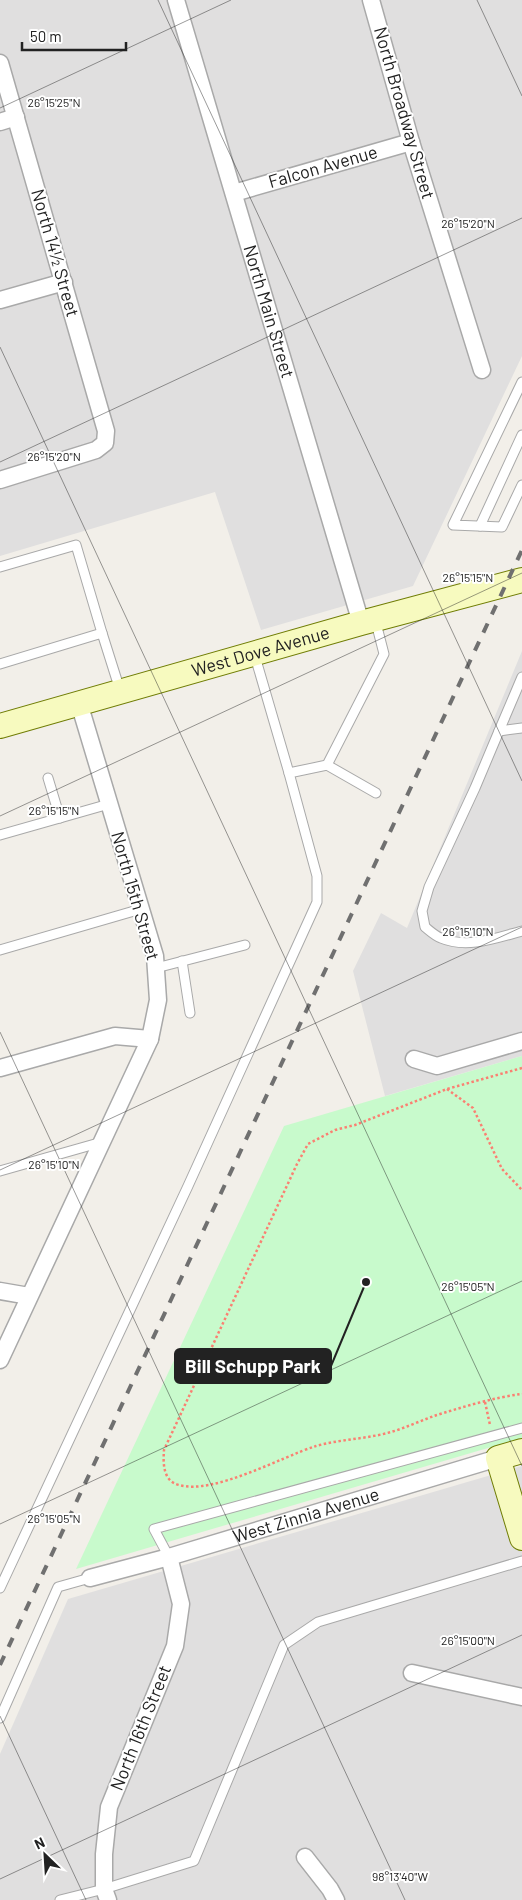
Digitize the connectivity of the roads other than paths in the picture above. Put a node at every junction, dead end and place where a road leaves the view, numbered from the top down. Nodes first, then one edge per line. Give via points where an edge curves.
1 (176, 0) edge
2 (371, 0) edge
3 (0, 63) edge
4 (16, 117) junction
5 (0, 122) edge
6 (411, 142) junction
7 (234, 193) junction
8 (64, 282) junction
9 (0, 300) edge
10 (482, 370) dead end
11 (522, 382) edge
12 (522, 435) edge
13 (0, 480) edge
14 (522, 485) edge
15 (480, 526) junction
16 (0, 567) edge
17 (522, 580) edge
18 (368, 621) junction
19 (102, 633) junction
20 (254, 653) junction
21 (0, 664) edge
22 (522, 677) edge
23 (120, 691) junction
24 (79, 703) junction
25 (0, 726) edge
26 (522, 728) edge
27 (499, 731) junction
28 (327, 765) junction
29 (289, 773) junction
30 (48, 778) dead end
31 (376, 793) dead end
32 (109, 804) junction
33 (60, 818) junction
34 (0, 835) edge
35 (141, 909) junction
36 (522, 931) edge
37 (245, 945) dead end
38 (0, 950) edge
39 (182, 961) junction
40 (156, 968) junction
41 (190, 1013) dead end
42 (150, 1039) junction
43 (522, 1041) edge
44 (414, 1059) dead end
45 (0, 1068) edge
46 (102, 1142) junction
47 (0, 1172) edge
48 (0, 1291) edge
49 (29, 1296) junction
50 (0, 1360) edge
51 (522, 1428) edge
52 (495, 1447) junction
53 (522, 1451) edge
54 (522, 1538) edge
55 (169, 1557) junction
56 (522, 1561) edge
57 (90, 1578) joint
58 (0, 1588) edge
59 (412, 1673) dead end
60 (522, 1697) edge
61 (0, 1718) edge
62 (306, 1857) dead end
63 (106, 1894) edge
64 (60, 1900) edge
65 (336, 1900) edge

1 - 7 street, North Main Street
2 - 6 street, North Broadway Street
3 - 4 street, North 14½ Street
4 - 5 street
4 - 8 street, North 14½ Street
6 - 7 street, Falcon Avenue
6 - 10 street, North Broadway Street
7 - 18 street, North Main Street
8 - 9 street
8 - 13 street, North 14½ Street via 106,432 105,443 88,453
11 - 15 lane via 453,525
12 - 15 lane
14 - 15 lane via 502,527
16 - 19 lane via 76,545
17 - 18 main road, West Dove Avenue
18 - 20 main road, West Dove Avenue
18 - 28 lane via 384,654
19 - 21 lane
19 - 23 lane
20 - 23 main road, West Dove Avenue
20 - 29 lane
22 - 27 lane
23 - 24 main road, West Dove Avenue
24 - 25 main road, West Dove Avenue
24 - 32 street, North 15th Street
26 - 27 lane
27 - 36 lane via 429,887 422,911 425,927 439,938 460,944
28 - 29 lane
28 - 31 lane
29 - 58 lane via 317,876 317,902
30 - 33 lane
32 - 33 lane
32 - 35 street, North 15th Street
33 - 34 lane
35 - 38 lane
35 - 40 street, North 15th Street
37 - 39 lane
39 - 40 lane
39 - 41 lane
40 - 42 street, North 15th Street via 158,1000
42 - 45 street via 115,1036
42 - 46 street, North 15th Street
43 - 44 street via 437,1066
46 - 47 lane
46 - 49 street, North 15th Street
48 - 49 street
49 - 50 street, North 15th Street
51 - 52 lane
52 - 53 main road, West Zinnia Avenue
52 - 54 main road
52 - 55 street, West Zinnia Avenue
52 - 55 lane via 154,1529
55 - 57 street, West Zinnia Avenue
55 - 63 street, North 16th Street via 181,1604 175,1646 109,1807 104,1854
56 - 63 lane via 318,1622 284,1645 194,1861
57 - 61 lane via 58,1587
59 - 60 street
62 - 65 street
63 - 64 lane

